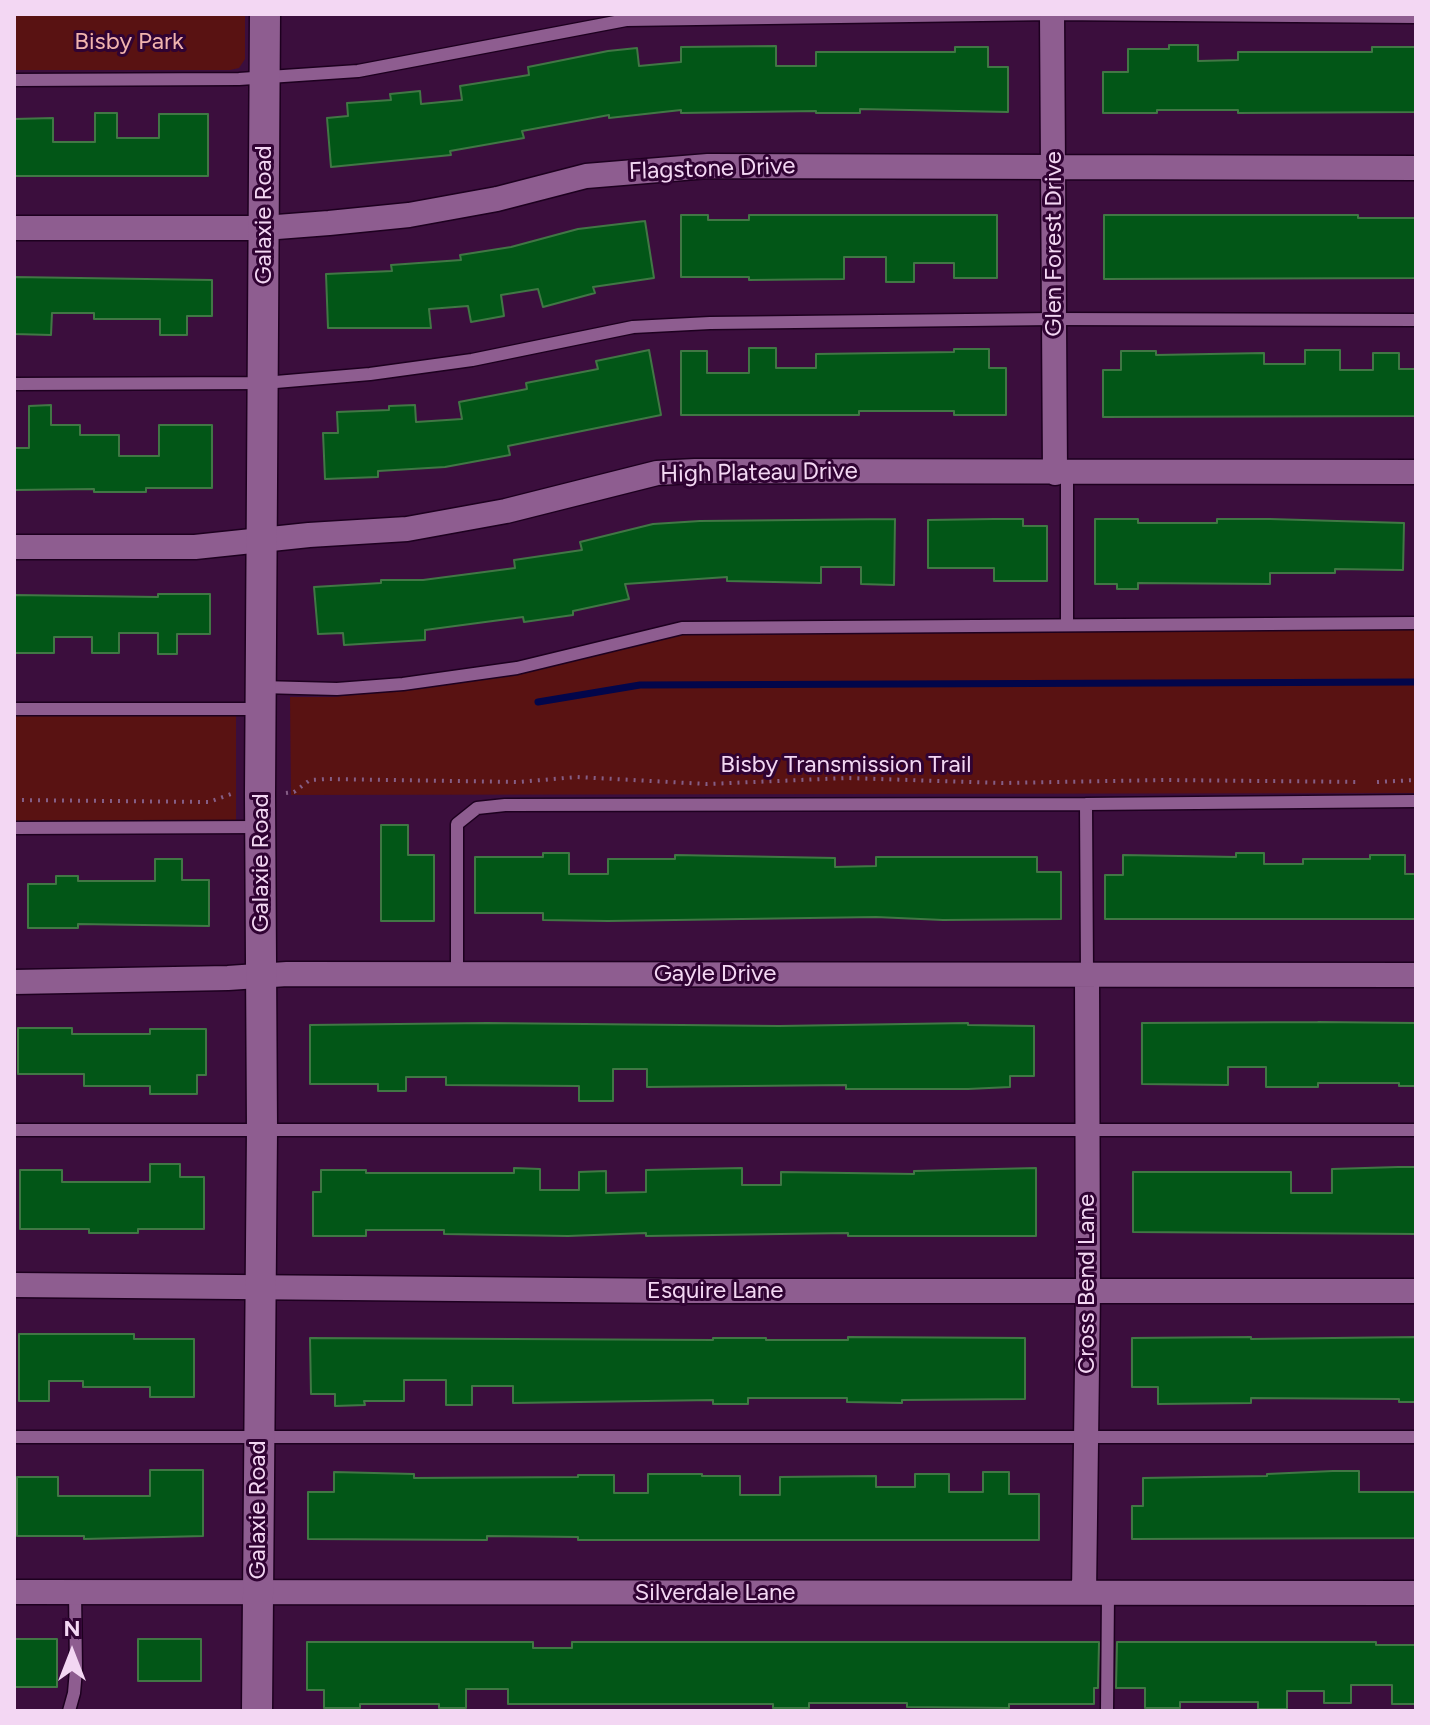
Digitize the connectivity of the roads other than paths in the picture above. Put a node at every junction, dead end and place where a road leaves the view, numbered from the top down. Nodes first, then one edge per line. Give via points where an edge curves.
1 (265, 14) edge
2 (1052, 14) edge
3 (1416, 17) edge
4 (265, 76) junction
5 (14, 80) edge
6 (1055, 168) junction
7 (1416, 168) edge
8 (14, 228) edge
9 (264, 228) junction
10 (1053, 319) junction
11 (1416, 320) edge
12 (264, 383) junction
13 (14, 384) edge
14 (1416, 472) edge
15 (1061, 473) junction
16 (262, 540) junction
17 (14, 547) edge
18 (1416, 623) edge
19 (1067, 624) junction
20 (261, 698) junction
21 (14, 709) edge
22 (1416, 801) edge
23 (1086, 804) junction
24 (260, 827) junction
25 (14, 828) edge
26 (1087, 974) junction
27 (457, 975) junction
28 (1416, 975) edge
29 (261, 976) junction
30 (14, 982) edge
31 (14, 1130) edge
32 (262, 1130) junction
33 (1087, 1130) junction
34 (1416, 1130) edge
35 (14, 1285) edge
36 (260, 1286) junction
37 (1088, 1291) junction
38 (1416, 1291) edge
39 (1086, 1436) junction
40 (14, 1437) edge
41 (1416, 1437) edge
42 (258, 1438) junction
43 (75, 1591) junction
44 (14, 1592) edge
45 (1096, 1593) junction
46 (1416, 1593) edge
47 (257, 1594) junction
48 (69, 1711) edge
49 (257, 1711) edge
50 (1107, 1711) edge

1 - 4 street, Galaxie Road
2 - 3 lane
2 - 4 lane via 626,20 358,71
2 - 6 street, Glen Forest Drive
4 - 5 lane
4 - 9 street, Galaxie Road
6 - 7 street, Flagstone Drive
6 - 9 street, Flagstone Drive via 647,169 586,176 409,215
6 - 10 street, Glen Forest Drive
8 - 9 street, Flagstone Drive
9 - 12 street, Galaxie Road
10 - 11 lane
10 - 12 lane via 633,327 443,364
10 - 15 street, Glen Forest Drive
12 - 13 lane
12 - 16 street, Galaxie Road
14 - 15 street, High Plateau Drive
15 - 16 street, High Plateau Drive via 657,473 462,520
15 - 19 lane
16 - 17 street, High Plateau Drive via 195,547
16 - 20 street, Galaxie Road
18 - 19 lane
19 - 20 lane via 682,628 517,668
20 - 21 lane
20 - 24 street, Galaxie Road
22 - 23 lane
23 - 26 lane
23 - 27 lane via 477,808 457,824
24 - 25 lane
24 - 29 street, Galaxie Road
26 - 27 street, Gayle Drive
26 - 28 street, Gayle Drive
26 - 33 street, Cross Bend Lane
27 - 29 street, Gayle Drive
29 - 30 street, Gayle Drive
29 - 32 street, Galaxie Road
31 - 32 lane
32 - 33 lane
32 - 36 street, Galaxie Road
33 - 34 lane
33 - 37 street, Cross Bend Lane
35 - 36 street, Esquire Lane
36 - 37 street, Esquire Lane
36 - 42 street, Galaxie Road
37 - 38 street, Esquire Lane
37 - 39 street, Cross Bend Lane
39 - 41 lane
39 - 42 lane
39 - 45 street, Cross Bend Lane
40 - 42 lane
42 - 47 street, Galaxie Road
43 - 44 street, Silverdale Lane
43 - 47 street, Silverdale Lane
43 - 48 lane via 76,1670
45 - 46 street, Silverdale Lane
45 - 47 street, Silverdale Lane
45 - 50 lane
47 - 49 street, Galaxie Road

